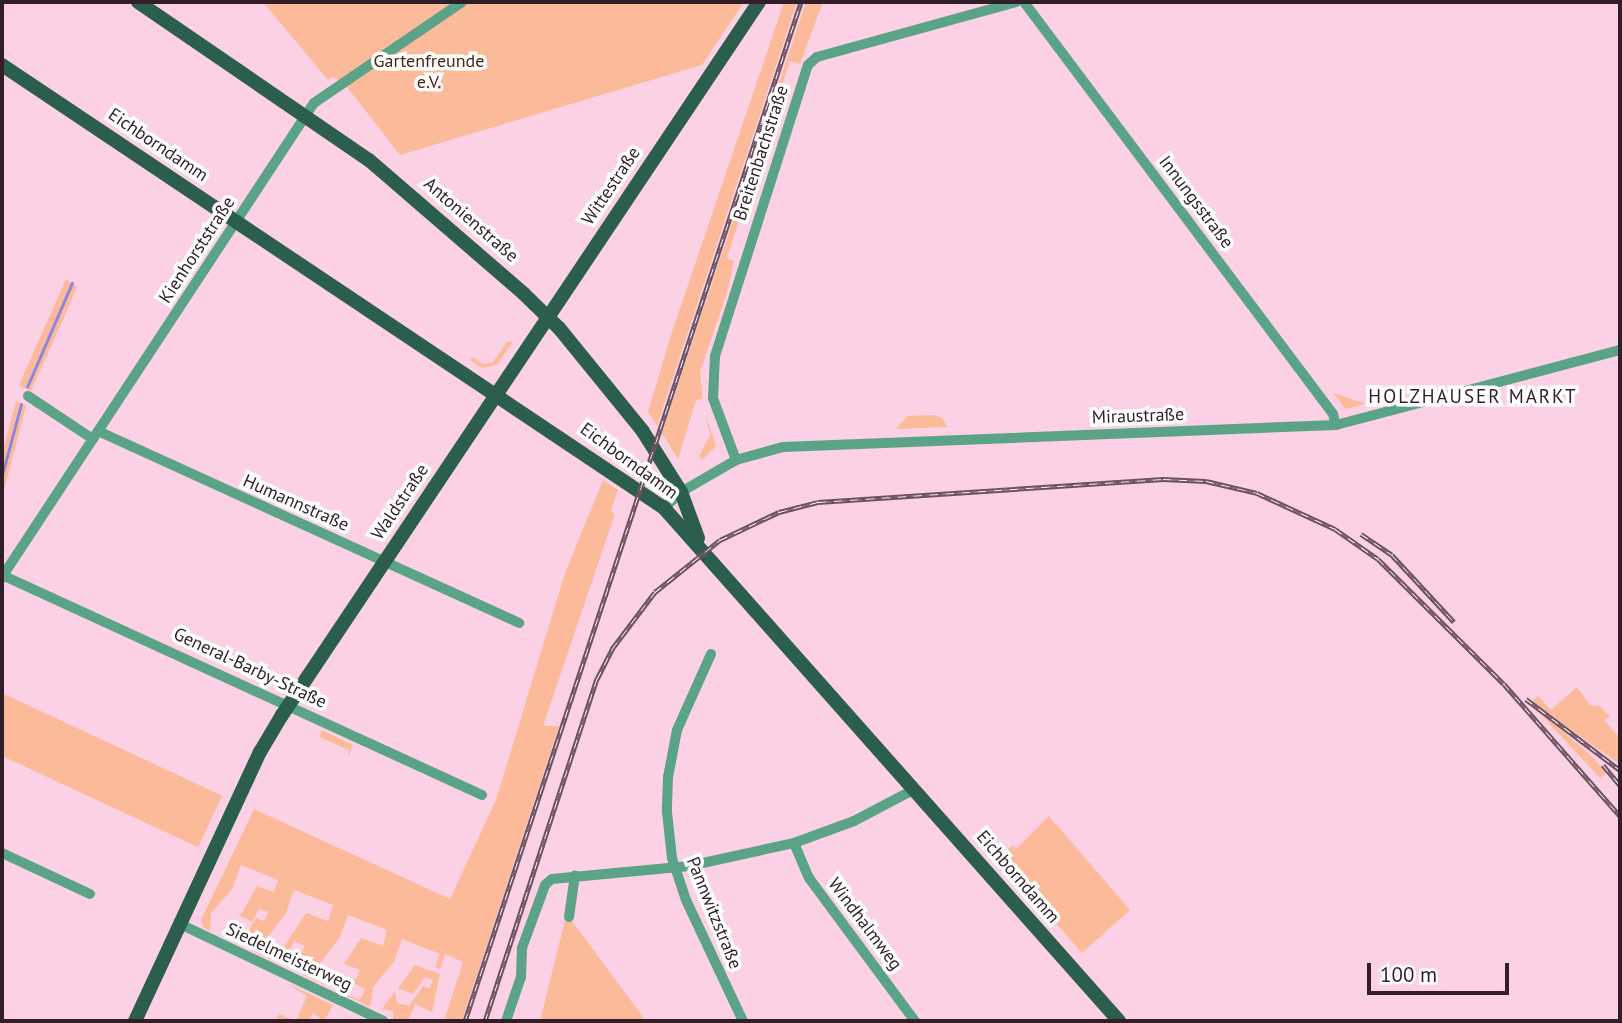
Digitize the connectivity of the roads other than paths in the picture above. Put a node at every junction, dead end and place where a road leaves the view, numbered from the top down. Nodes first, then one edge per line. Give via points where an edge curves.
1 (138, 2) edge
2 (462, 2) edge
3 (758, 2) edge
4 (1016, 2) edge
5 (1024, 2) edge
6 (2, 65) edge
7 (307, 114) junction
8 (237, 221) junction
9 (547, 316) junction
10 (1620, 350) edge
11 (496, 392) junction
12 (29, 396) dead end
13 (1336, 425) junction
14 (96, 435) junction
15 (736, 460) junction
16 (681, 492) junction
17 (664, 508) junction
18 (699, 542) junction
19 (383, 562) junction
20 (2, 576) edge
21 (754, 604) junction
22 (742, 614) dead end
23 (519, 622) dead end
24 (711, 654) dead end
25 (292, 706) junction
26 (915, 789) junction
27 (482, 795) dead end
28 (794, 843) junction
29 (2, 853) edge
30 (676, 867) junction
31 (575, 875) junction
32 (90, 894) dead end
33 (569, 917) dead end
34 (180, 925) junction
35 (135, 1021) edge
36 (383, 1021) edge
37 (506, 1021) edge
38 (743, 1021) edge
39 (915, 1021) edge
40 (1119, 1021) edge

1 - 7 main road, Antonienstraße
2 - 7 street, Kienhorststraße via 335,86
3 - 9 main road, Wittestraße
4 - 15 street, Breitenbachstraße via 817,57 808,65 715,356 713,398
5 - 13 street, Innungsstraße via 1333,414
6 - 8 main road, Eichborndamm
7 - 8 street, Kienhorststraße
7 - 9 main road, Antonienstraße via 453,228
8 - 11 main road, Eichborndamm
8 - 14 street, Kienhorststraße
9 - 11 main road, Wittestraße
9 - 16 main road, Antonienstraße via 642,430
10 - 13 street, Miraustraße
11 - 17 main road, Eichborndamm
11 - 19 main road, Waldstraße
12 - 14 street
13 - 15 street, Miraustraße via 808,445
14 - 19 street, Humannstraße
14 - 20 street, Kienhorststraße
15 - 16 street, Miraustraße
16 - 17 street, Miraustraße
16 - 18 main road, Antonienstraße
17 - 18 main road, Eichborndamm
18 - 21 main road, Eichborndamm
19 - 23 street, Humannstraße
19 - 25 main road, Waldstraße via 333,649
20 - 25 street, General-Barby-Straße
21 - 22 street
21 - 26 main road, Eichborndamm
24 - 30 street, Pannwitzstraße via 684,710 670,761 667,812
25 - 27 street, General-Barby-Straße
25 - 34 main road, Waldstraße via 257,764
26 - 28 street via 855,821
26 - 40 main road, Eichborndamm
28 - 30 street
28 - 39 street, Windhalmweg via 809,878
29 - 32 street
30 - 31 street
30 - 38 street, Pannwitzstraße via 695,922
31 - 33 street
31 - 37 street via 545,885 522,948 521,977
34 - 35 main road, Waldstraße
34 - 36 street, Siedelmeisterweg

